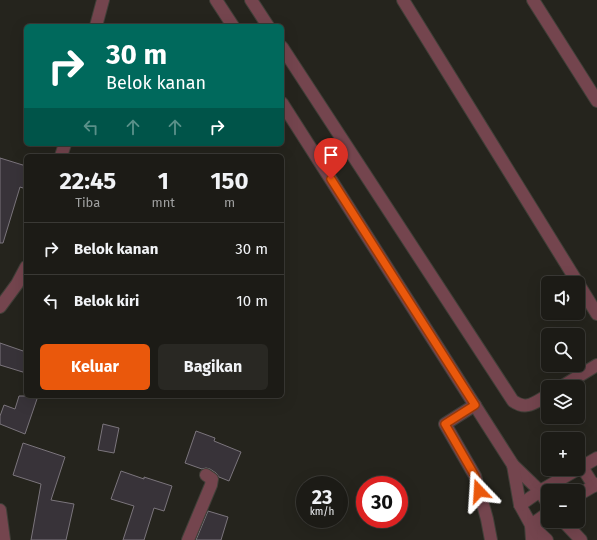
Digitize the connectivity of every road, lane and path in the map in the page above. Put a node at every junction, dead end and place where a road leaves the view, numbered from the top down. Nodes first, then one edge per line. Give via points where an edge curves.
1 (103, 0) edge
2 (216, 0) edge
3 (251, 0) edge
4 (403, 0) edge
5 (533, 0) edge
6 (97, 24) edge
7 (232, 24) edge
8 (267, 24) edge
9 (284, 50) edge
10 (597, 102) edge
11 (284, 106) edge
12 (24, 270) edge
13 (0, 307) edge
14 (597, 314) edge
15 (597, 366) edge
16 (573, 380) edge
17 (541, 399) edge
18 (475, 405) junction
19 (597, 458) edge
20 (513, 465) junction
21 (585, 465) edge
22 (585, 474) edge
23 (206, 475) dead end
24 (565, 476) edge
25 (596, 485) edge
26 (540, 491) junction
27 (585, 491) edge
28 (520, 505) junction
29 (0, 510) edge
30 (541, 518) edge
31 (531, 524) junction
32 (570, 528) edge
33 (4, 540) edge
34 (188, 540) edge
35 (491, 540) edge
36 (532, 540) edge
37 (547, 540) edge
38 (581, 540) edge

1 - 6 street
2 - 7 street
3 - 8 street
4 - 14 street
5 - 10 street
9 - 17 street via 513,401 528,406
11 - 18 street
12 - 13 street
15 - 16 street
18 - 20 street
18 - 35 street via 445,424 475,476
19 - 21 street
20 - 26 street
20 - 28 street
22 - 25 street
23 - 34 street via 212,480 211,485
24 - 26 street
25 - 27 street
26 - 28 street
28 - 31 street
29 - 33 street
30 - 31 street
31 - 36 street
31 - 37 street
32 - 38 street

